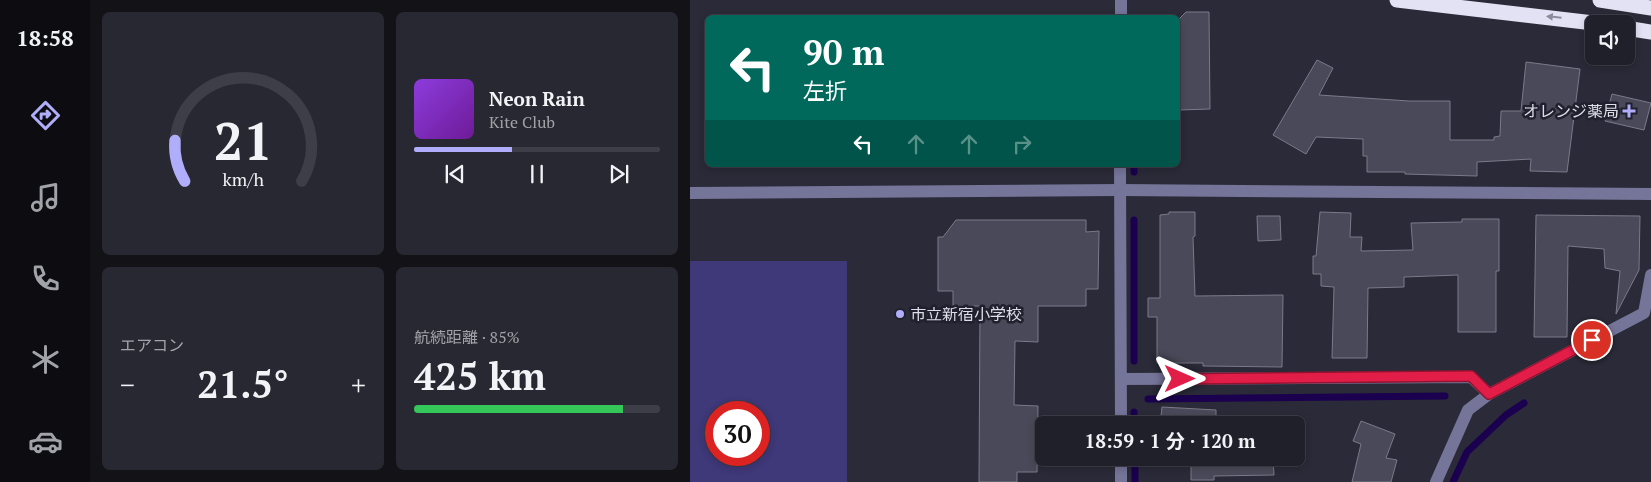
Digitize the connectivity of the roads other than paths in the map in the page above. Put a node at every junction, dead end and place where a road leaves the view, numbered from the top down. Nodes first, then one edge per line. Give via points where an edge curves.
1 (1121, 0) edge
2 (1397, 0) edge
3 (1600, 0) edge
4 (1651, 8) edge
5 (1121, 15) edge
6 (1585, 22) edge
7 (1635, 29) edge
8 (1651, 32) edge
9 (1120, 167) edge
10 (1120, 190) junction
11 (690, 193) edge
12 (1651, 194) edge
13 (1651, 275) edge
14 (1121, 379) junction
15 (1489, 394) junction
16 (1121, 416) edge
17 (1122, 466) edge
18 (1122, 482) edge
19 (1436, 482) edge

1 - 5 street
6 -> 2 highway
3 - 4 highway
7 - 8 highway
9 - 10 street
10 - 11 street
10 - 12 street
10 - 14 street
13 - 15 street via 1644,313
14 - 15 street via 1471,376
14 - 16 street
15 - 19 street via 1468,410
17 - 18 street

